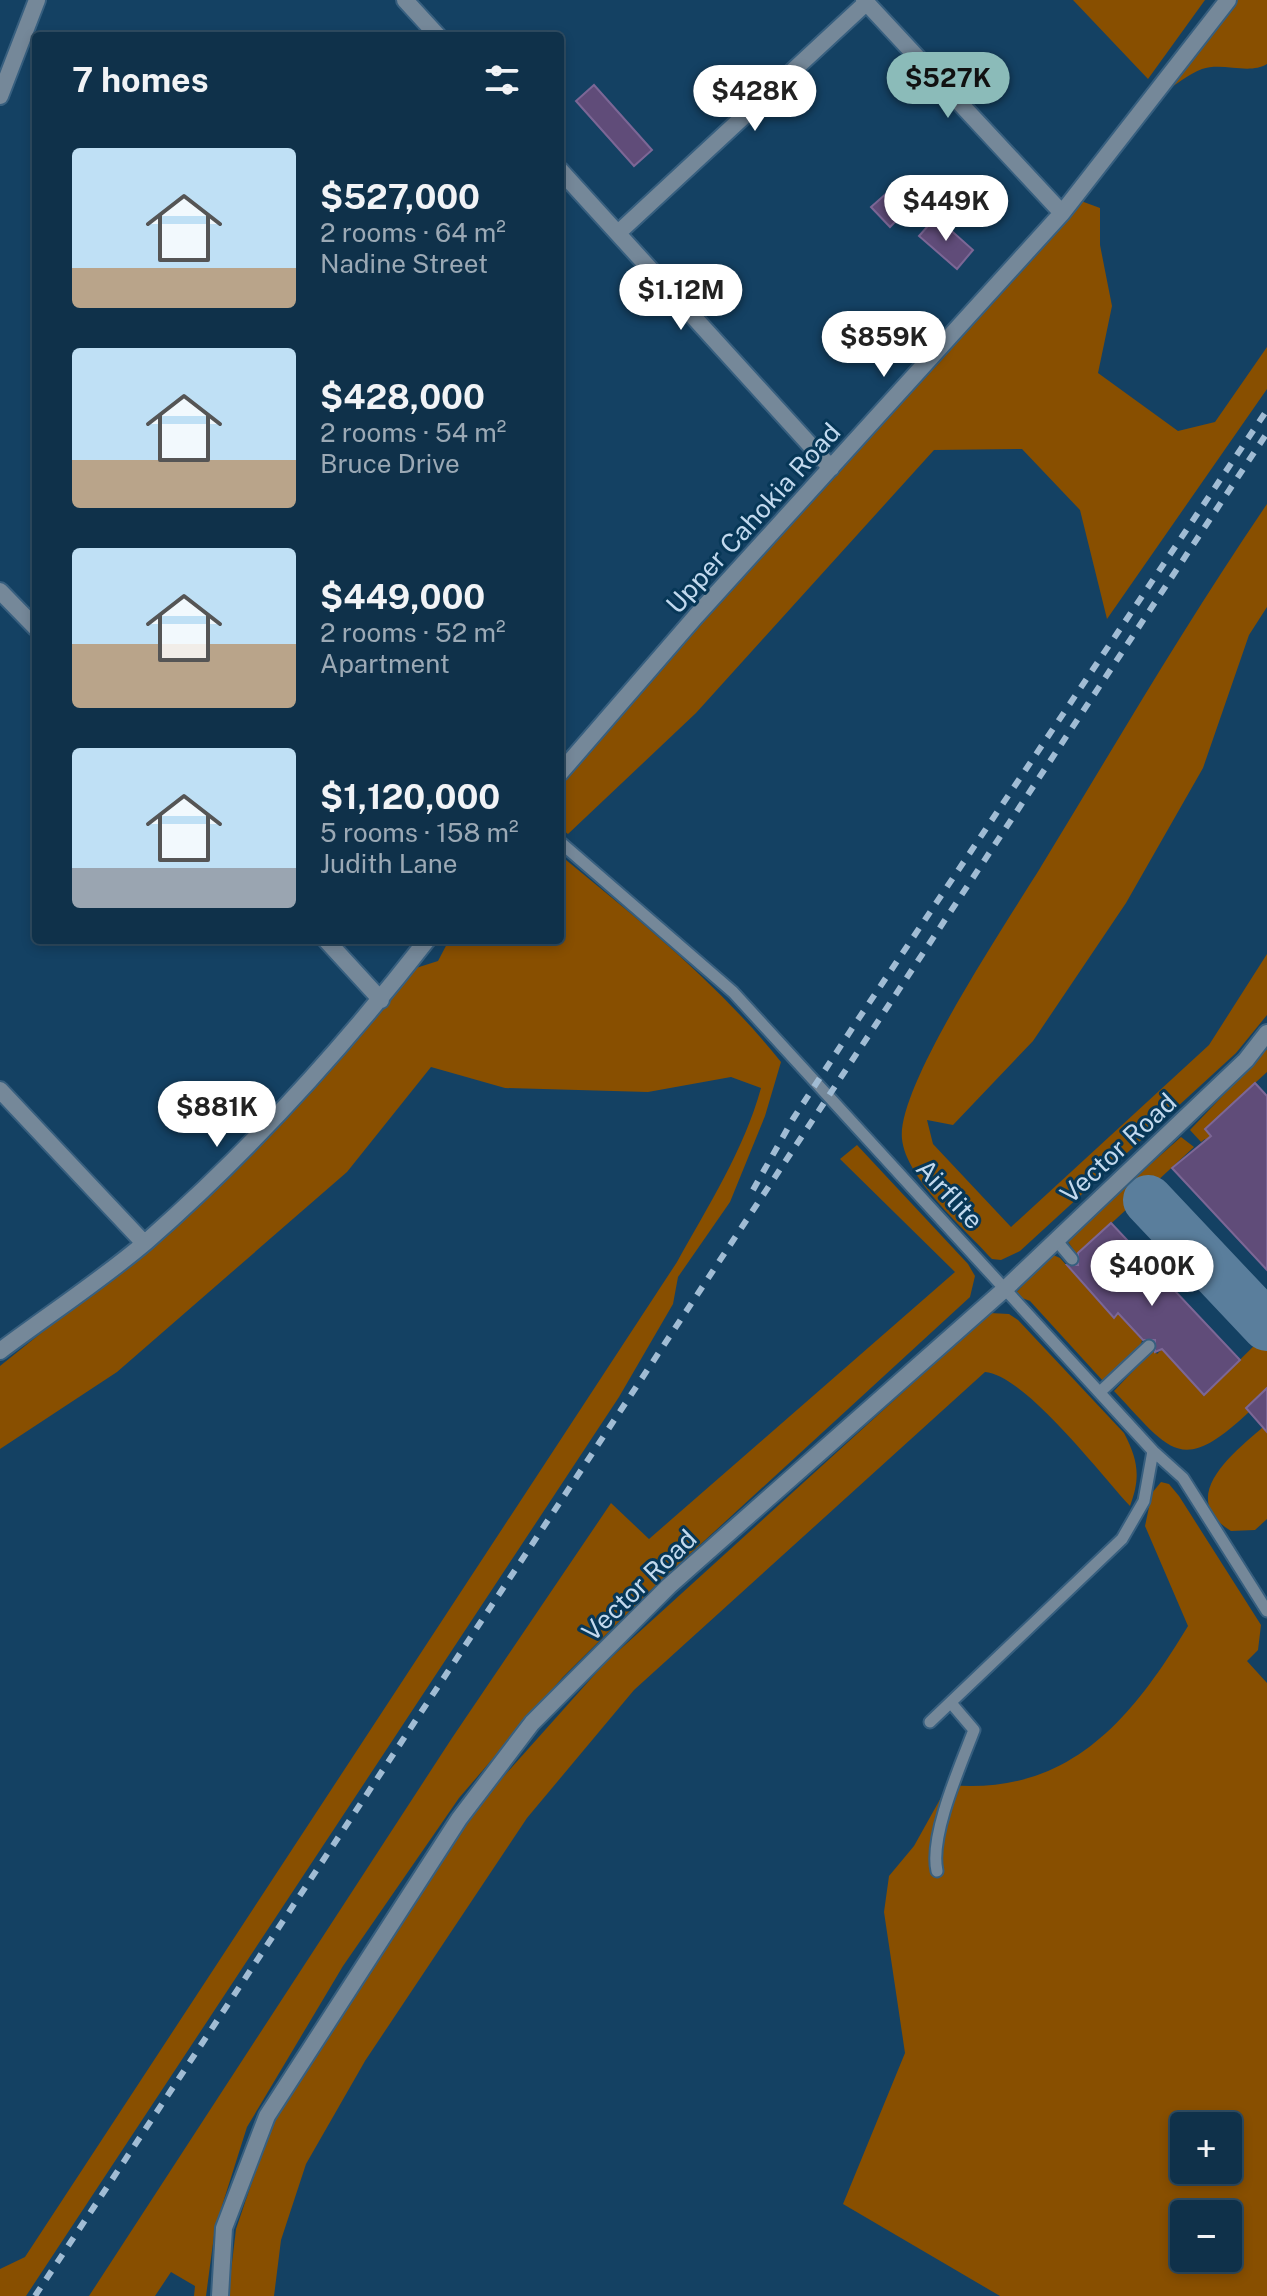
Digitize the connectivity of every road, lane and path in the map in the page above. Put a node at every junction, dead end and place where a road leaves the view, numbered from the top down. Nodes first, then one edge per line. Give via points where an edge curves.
1 (37, 0) edge
2 (405, 0) edge
3 (1228, 0) edge
4 (865, 1) edge
5 (434, 32) edge
6 (0, 96) edge
7 (564, 174) edge
8 (1062, 213) junction
9 (618, 233) junction
10 (831, 468) junction
11 (0, 591) edge
12 (32, 624) edge
13 (564, 768) edge
14 (564, 845) edge
15 (330, 944) edge
16 (424, 944) edge
17 (381, 1000) junction
18 (1267, 1033) edge
19 (0, 1090) edge
20 (1056, 1240) junction
21 (144, 1243) junction
22 (1072, 1259) dead end
23 (1006, 1288) junction
24 (1149, 1346) dead end
25 (0, 1351) edge
26 (1100, 1392) junction
27 (1153, 1451) junction
28 (1267, 1611) edge
29 (951, 1703) junction
30 (930, 1722) dead end
31 (937, 1871) dead end
32 (220, 2296) edge

1 - 6 street
2 - 5 street
3 - 8 street, Upper Cahokia Road
4 - 8 street
4 - 9 street
7 - 9 street
8 - 10 street, Upper Cahokia Road
9 - 10 street
10 - 13 street, Upper Cahokia Road
11 - 12 street
14 - 23 lane, Airflite via 733,992
15 - 17 street
16 - 17 street
17 - 21 street via 265,1132
18 - 20 street, Vector Road via 1246,1060
19 - 21 street
20 - 22 lane
20 - 23 street, Vector Road
21 - 25 street
23 - 26 lane, Airflite
23 - 32 street, Vector Road via 669,1586 532,1723 459,1819 267,2116 224,2228
24 - 26 lane
26 - 27 lane, Airflite
27 - 28 lane, Airflite via 1183,1478
27 - 29 lane via 1144,1501 1122,1539
29 - 30 lane
29 - 31 lane via 974,1730 940,1831

